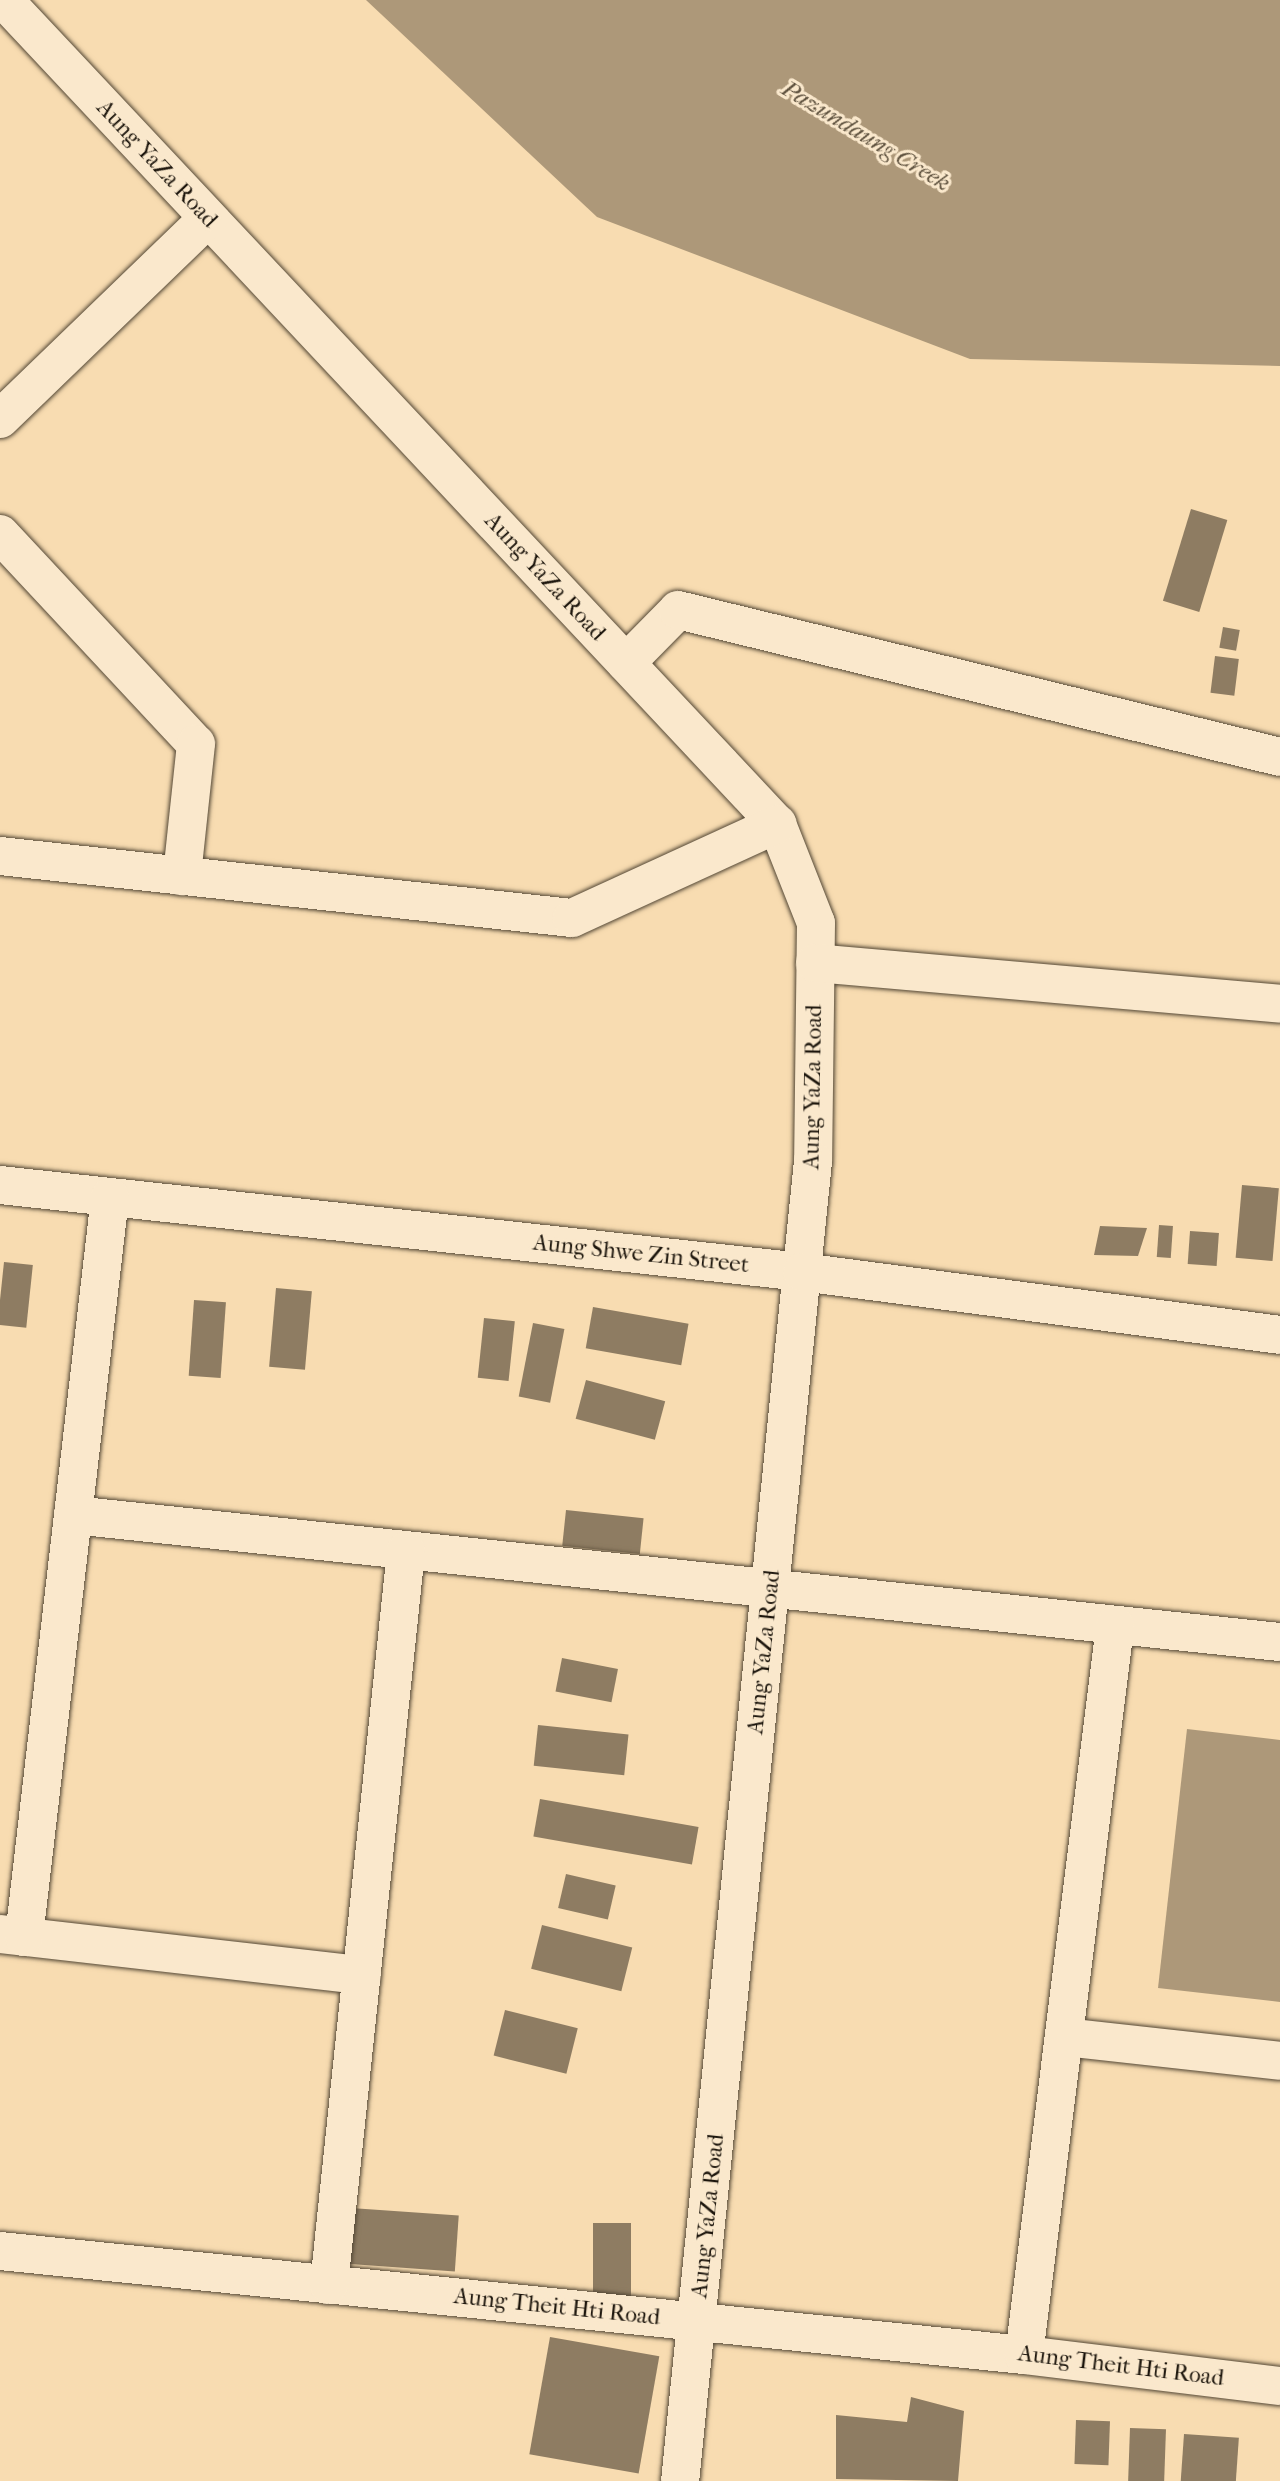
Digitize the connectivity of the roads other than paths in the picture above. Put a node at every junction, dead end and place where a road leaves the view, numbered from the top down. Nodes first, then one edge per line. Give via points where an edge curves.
1 (4, 0) edge
2 (208, 218) junction
3 (0, 419) edge
4 (0, 534) edge
5 (626, 663) junction
6 (1280, 757) edge
7 (777, 824) junction
8 (0, 856) edge
9 (182, 876) junction
10 (816, 963) junction
11 (1280, 1004) edge
12 (0, 1185) edge
13 (110, 1197) junction
14 (802, 1272) junction
15 (1280, 1335) edge
16 (73, 1515) junction
17 (406, 1551) junction
18 (770, 1589) junction
19 (1115, 1626) junction
20 (1280, 1642) edge
21 (12, 1936) edge
22 (362, 1975) junction
23 (1064, 2038) junction
24 (1280, 2061) edge
25 (0, 2251) edge
26 (329, 2285) junction
27 (697, 2321) junction
28 (1024, 2355) junction
29 (1280, 2386) edge
30 (680, 2481) edge

1 - 2 street, Aung YaZa Road
2 - 3 street
2 - 5 street, Aung YaZa Road
4 - 9 street via 196,744
5 - 6 street via 678,610
5 - 7 street, Aung YaZa Road
7 - 9 street via 572,918
7 - 10 street, Aung YaZa Road via 816,923
8 - 9 street
10 - 11 street
10 - 14 street, Aung YaZa Road via 813,1161
12 - 13 street, Aung Shwe Zin Street
13 - 14 street, Aung Shwe Zin Street
13 - 16 street
14 - 15 street, Aung Shwe Zin Street
14 - 18 street, Aung YaZa Road
16 - 17 street
16 - 21 street
17 - 18 street
17 - 22 street
18 - 19 street
18 - 27 street, Aung YaZa Road
19 - 20 street
19 - 23 street
21 - 22 street
22 - 26 street
23 - 24 street
23 - 28 street
25 - 26 street, Aung Theit Hti Road
26 - 27 street, Aung Theit Hti Road
27 - 28 street, Aung Theit Hti Road
27 - 30 street, Aung YaZa Road
28 - 29 street, Aung Theit Hti Road

